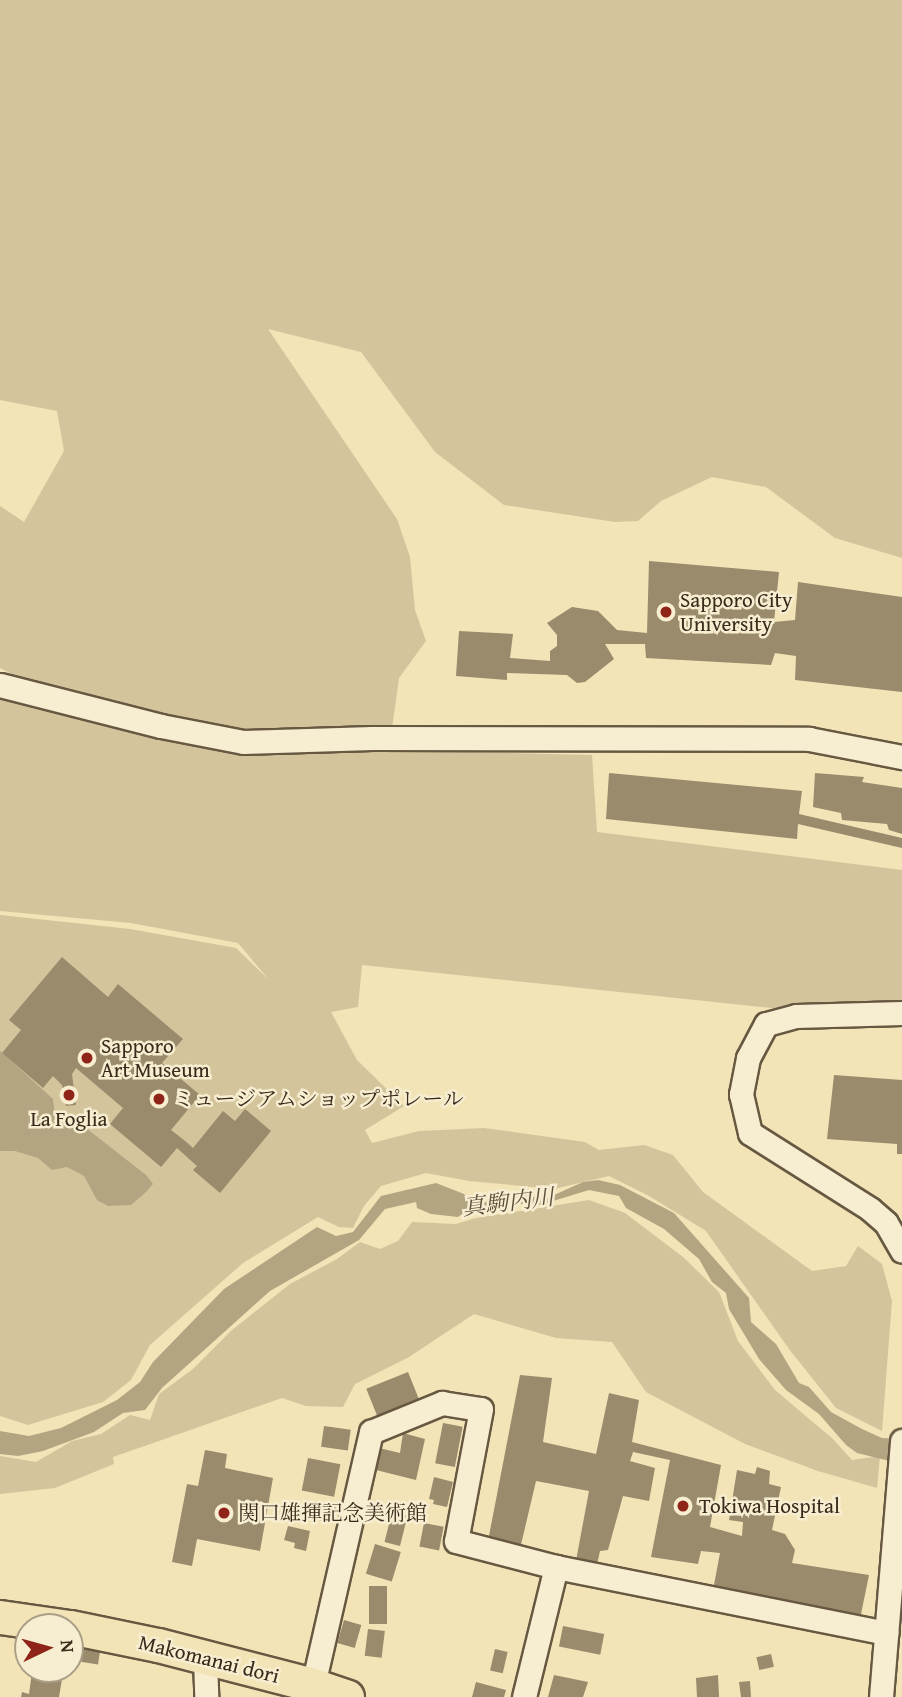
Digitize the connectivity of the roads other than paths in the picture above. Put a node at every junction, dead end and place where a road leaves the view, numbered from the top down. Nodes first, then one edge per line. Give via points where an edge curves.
1 (0, 685) edge
2 (902, 757) edge
3 (902, 1013) edge
4 (902, 1251) edge
5 (902, 1441) edge
6 (556, 1567) junction
7 (84, 1630) edge
8 (886, 1633) junction
9 (205, 1659) junction
10 (313, 1685) junction
11 (206, 1697) edge
12 (347, 1697) edge
13 (524, 1697) edge
14 (881, 1697) edge

1 - 2 street via 243,742 809,739
3 - 4 street via 796,1016 766,1024 748,1058 741,1094 750,1133 870,1209 886,1223
5 - 8 street
6 - 8 street
6 - 10 street via 456,1541 481,1409 442,1403 371,1432
6 - 13 street
7 - 9 highway, Makomanai dori
8 - 14 street
9 - 10 highway, Makomanai dori
9 - 11 street
10 - 12 highway, Makomanai dori

